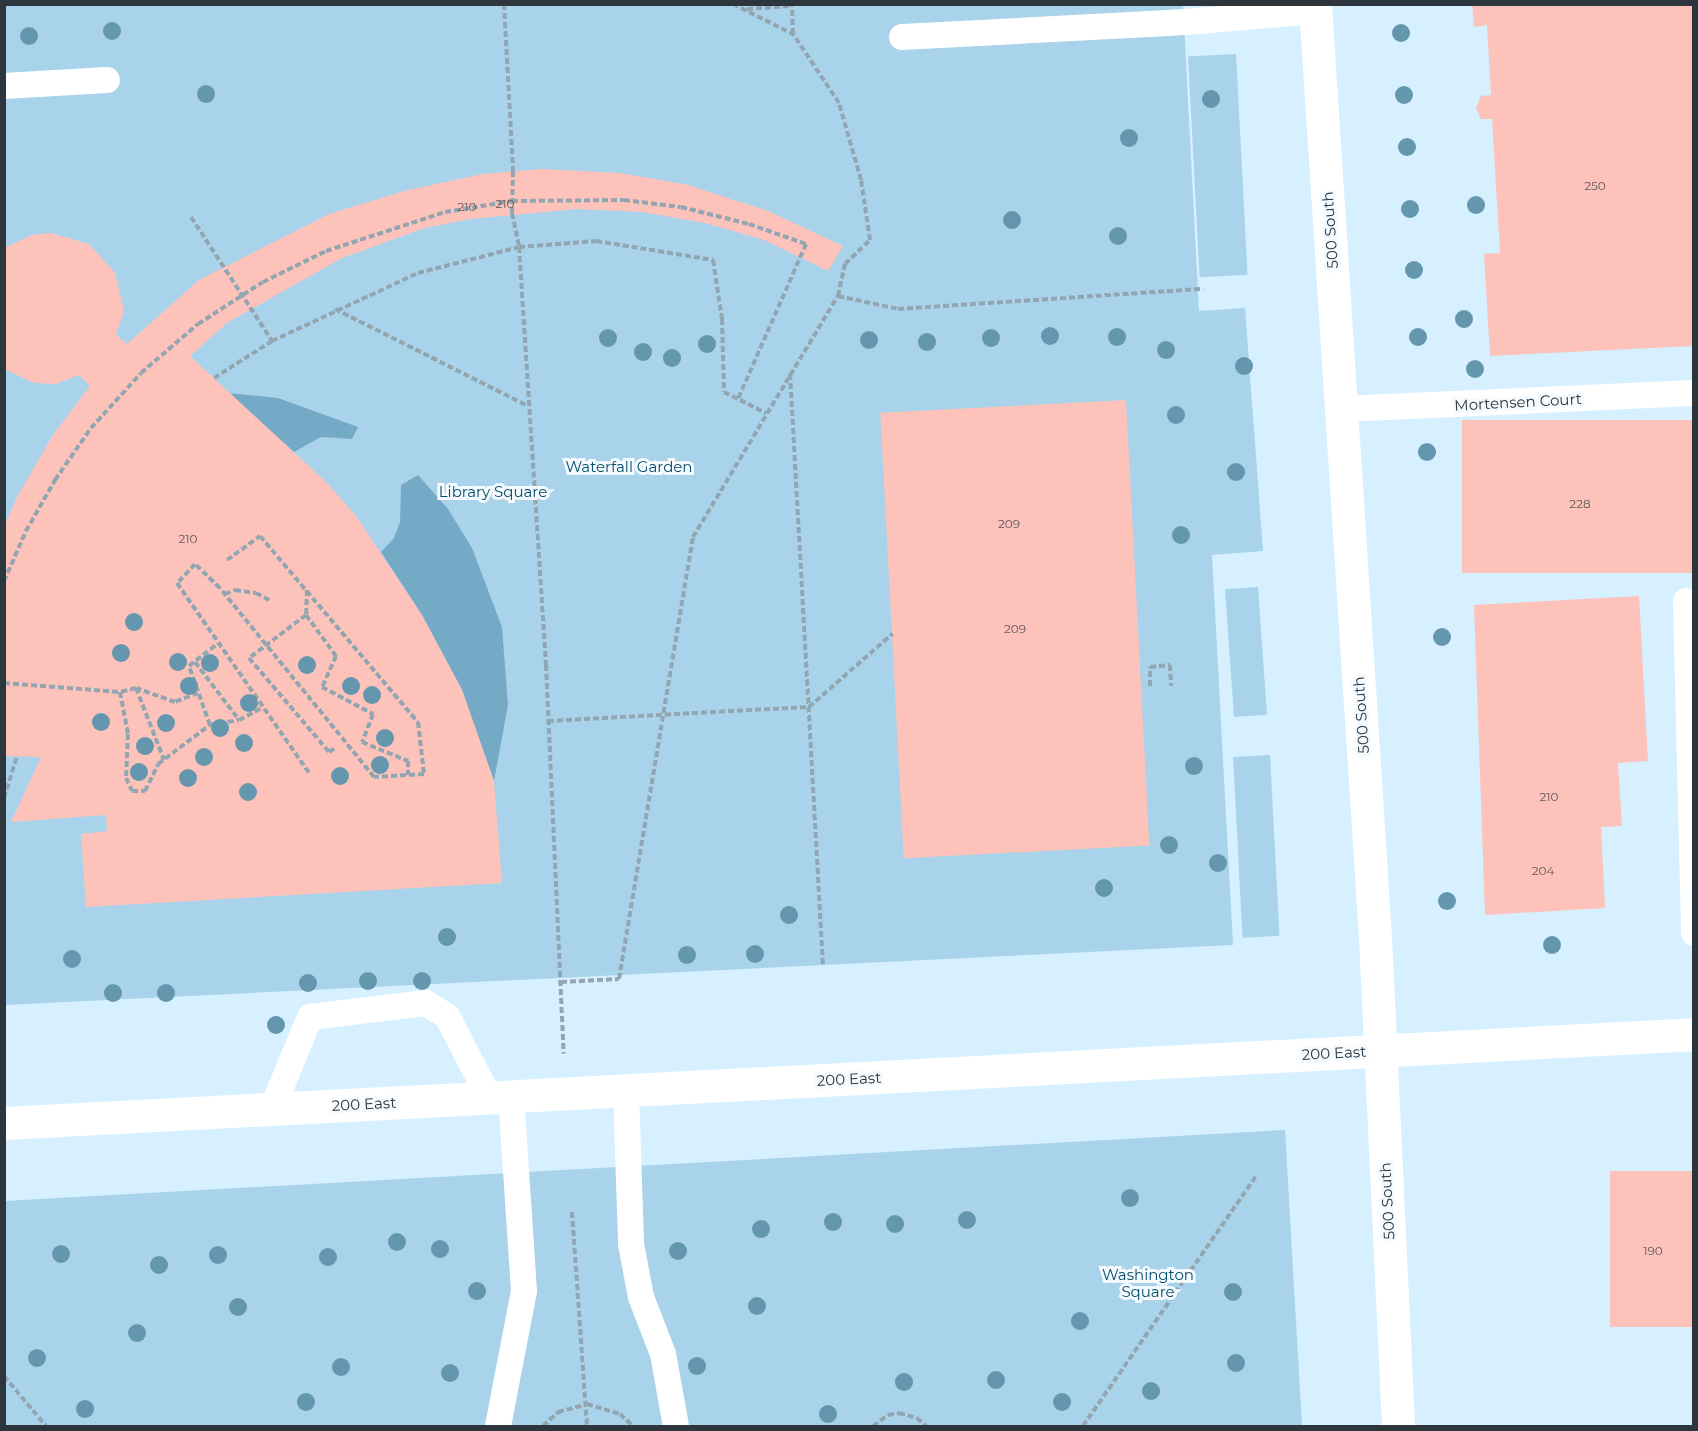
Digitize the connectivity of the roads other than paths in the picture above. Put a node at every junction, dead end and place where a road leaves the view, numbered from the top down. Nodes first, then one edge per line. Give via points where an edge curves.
1 (1316, 8) edge
2 (902, 37) dead end
3 (107, 80) dead end
4 (4, 86) edge
5 (1694, 393) edge
6 (1342, 409) junction
7 (1686, 601) dead end
8 (1694, 933) edge
9 (1694, 1034) edge
10 (1381, 1050) junction
11 (626, 1090) junction
12 (500, 1097) junction
13 (272, 1109) junction
14 (4, 1123) edge
15 (498, 1426) edge
16 (676, 1426) edge
17 (1398, 1426) edge

1 - 2 lane via 1187,22
1 - 6 street, 500 South
3 - 4 lane
5 - 6 lane, Mortensen Court
6 - 10 street, 500 South
7 - 8 lane
9 - 10 street, 200 East
10 - 11 street, 200 East
10 - 17 street, 500 South
11 - 12 street, 200 East
11 - 16 lane via 631,1244 641,1297 663,1354
12 - 13 street, 200 East
12 - 13 lane via 447,1016 426,1003 310,1017
12 - 15 lane via 524,1291
13 - 14 street, 200 East

